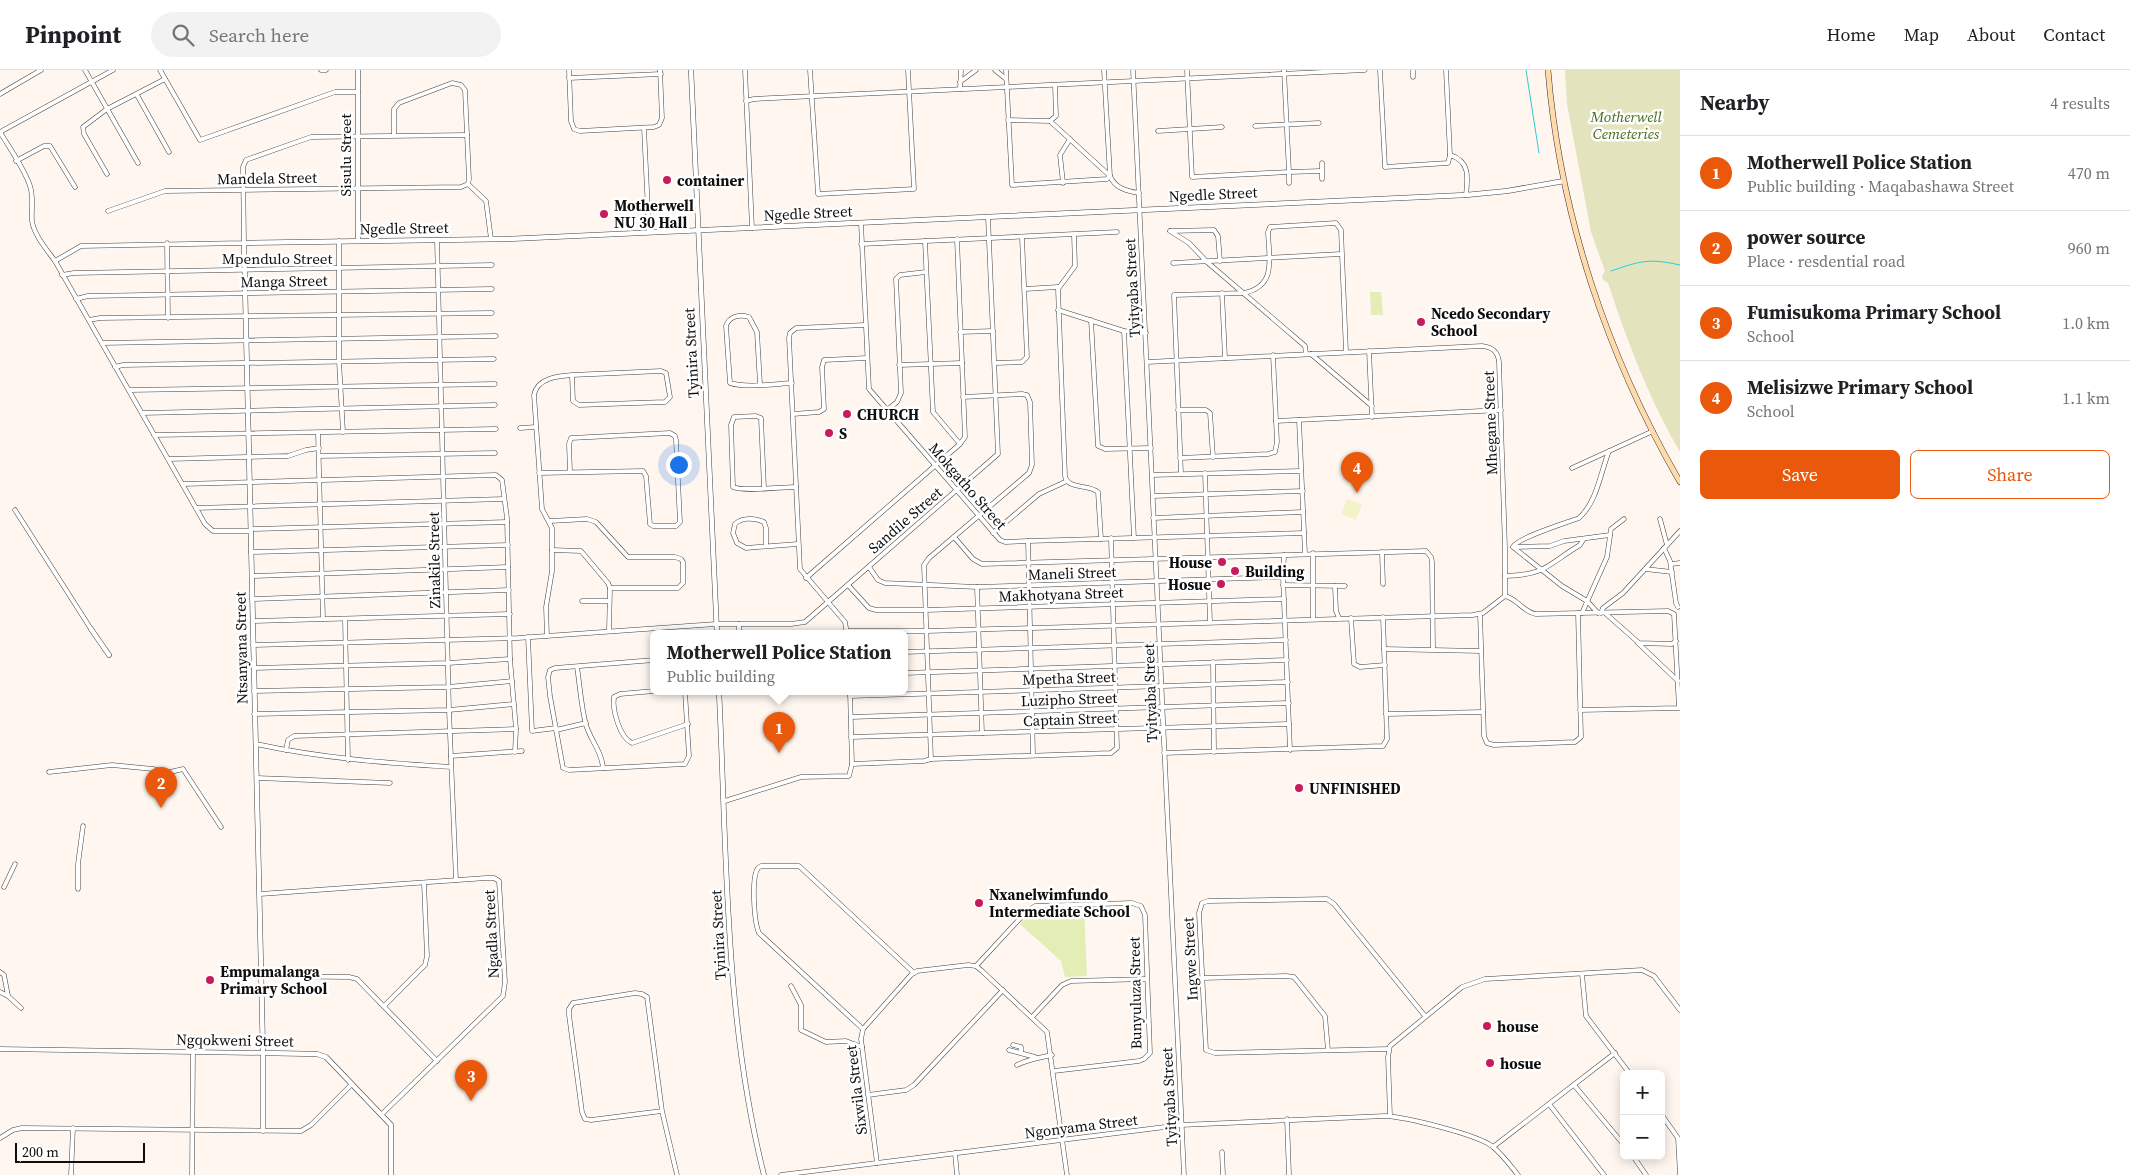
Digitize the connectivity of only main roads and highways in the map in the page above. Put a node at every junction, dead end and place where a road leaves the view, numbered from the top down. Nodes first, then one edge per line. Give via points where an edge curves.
1 (1548, 70) edge
2 (1680, 482) edge

1 - 2 main road via 1564,181 1585,262 1622,366

